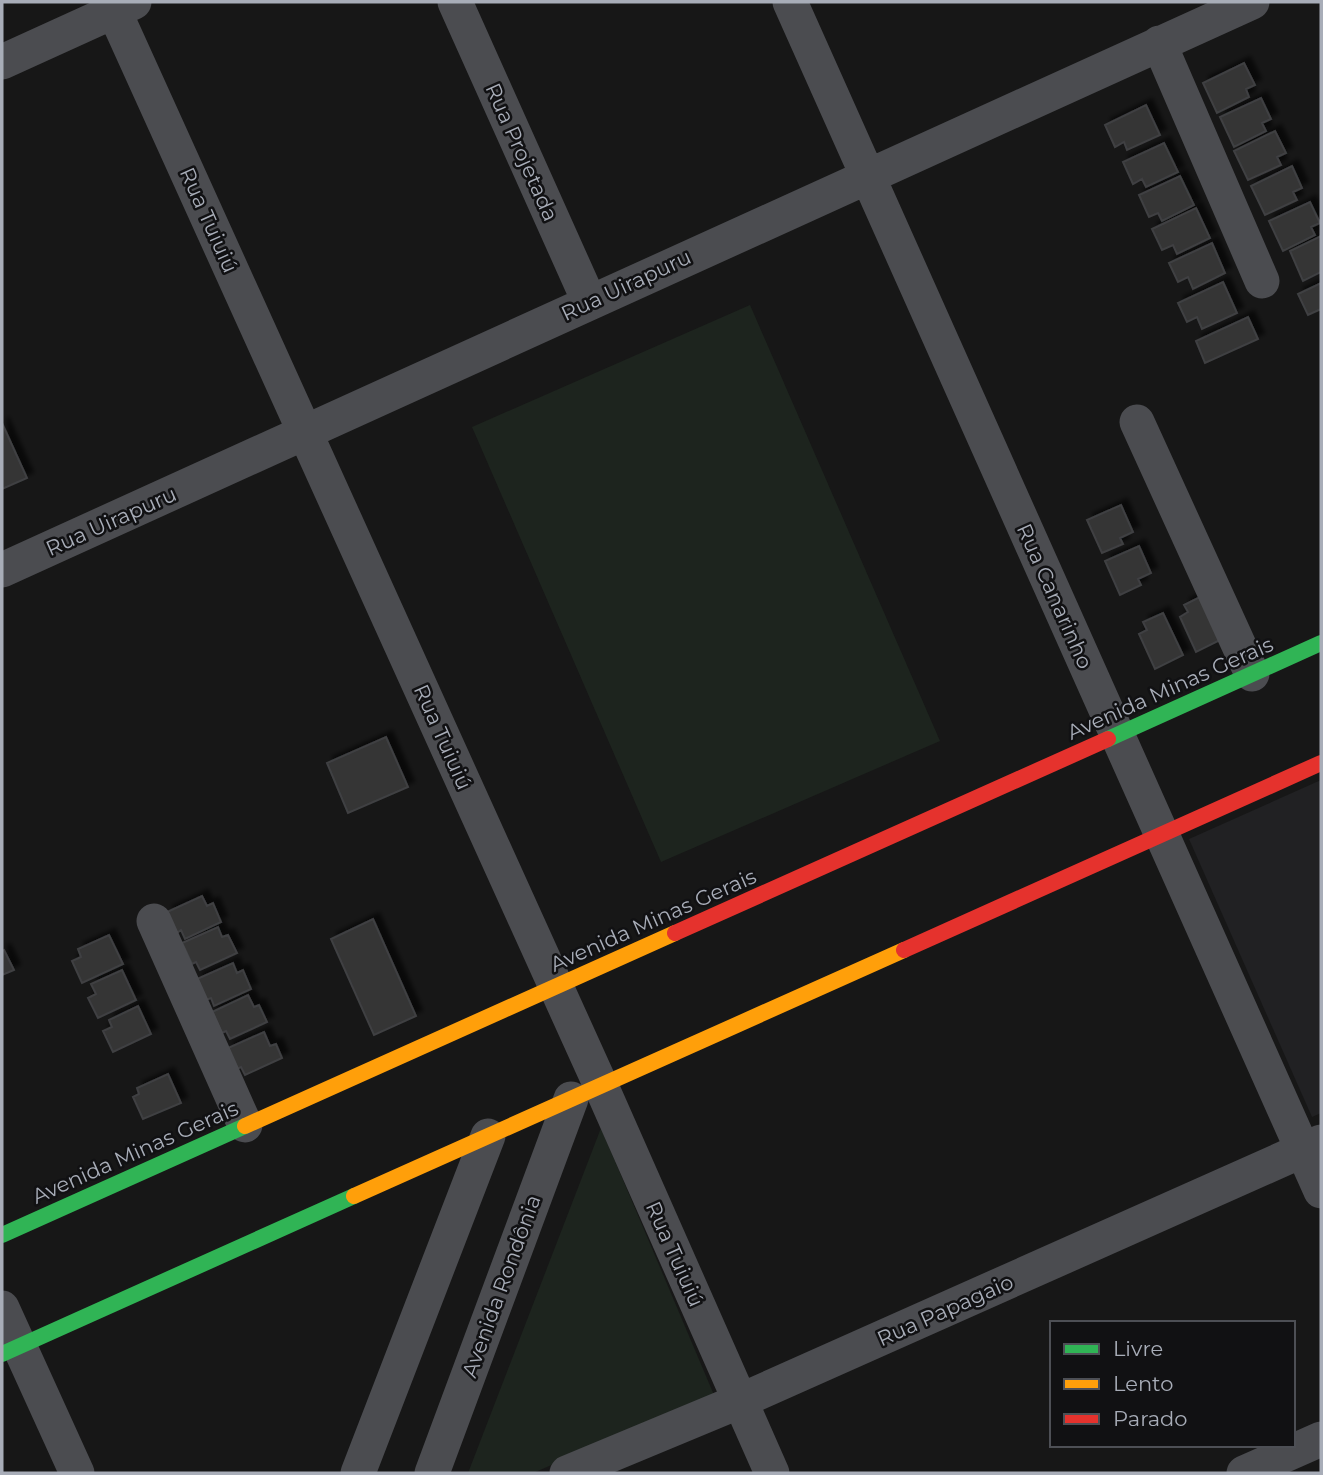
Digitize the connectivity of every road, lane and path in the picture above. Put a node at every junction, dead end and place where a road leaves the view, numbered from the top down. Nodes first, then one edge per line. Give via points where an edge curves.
1 (455, 2) edge
2 (790, 2) edge
3 (1252, 2) edge
4 (119, 5) edge
5 (1160, 43) junction
6 (2, 62) edge
7 (867, 175) junction
8 (1262, 281) dead end
9 (589, 302) junction
10 (1137, 422) dead end
11 (305, 433) junction
12 (2, 570) edge
13 (1321, 643) edge
14 (1252, 674) junction
15 (1117, 735) junction
16 (1321, 763) edge
17 (1162, 835) junction
18 (154, 921) dead end
19 (556, 986) junction
20 (586, 1093) junction
21 (245, 1125) junction
22 (488, 1136) junction
23 (1312, 1146) edge
24 (1321, 1191) edge
25 (2, 1235) edge
26 (2, 1308) edge
27 (10, 1350) edge
28 (740, 1401) junction
29 (1321, 1439) edge
30 (77, 1473) edge
31 (358, 1473) edge
32 (432, 1473) edge
33 (567, 1473) edge
34 (772, 1473) edge
35 (1244, 1473) edge

1 - 9 street, Rua Projetada
2 - 7 street, Rua Canarinho
3 - 5 street, Rua Uirapuru
4 - 6 street
4 - 11 street, Rua Tuiuiú
5 - 7 street, Rua Uirapuru
5 - 8 street
7 - 9 street, Rua Uirapuru
7 - 15 street, Rua Canarinho
9 - 11 street, Rua Uirapuru
10 - 14 street
11 - 12 street, Rua Uirapuru
11 - 19 street, Rua Tuiuiú
13 - 14 street, Avenida Minas Gerais
14 - 15 street, Avenida Minas Gerais
15 - 17 street, Rua Canarinho
15 - 19 street, Avenida Minas Gerais
16 - 17 street
17 - 20 street
17 - 23 street, Rua Canarinho
18 - 21 street
19 - 20 street, Rua Tuiuiú
19 - 21 street, Avenida Minas Gerais
20 - 22 street
20 - 28 street, Rua Tuiuiú
20 - 32 street, Avenida Rondônia
21 - 25 street, Avenida Minas Gerais
22 - 27 street
22 - 31 street
23 - 24 street, Rua Canarinho
23 - 28 street, Rua Papagaio
26 - 27 street
27 - 30 street
28 - 33 street, Rua Papagaio
28 - 34 street, Rua Tuiuiú
29 - 35 street

